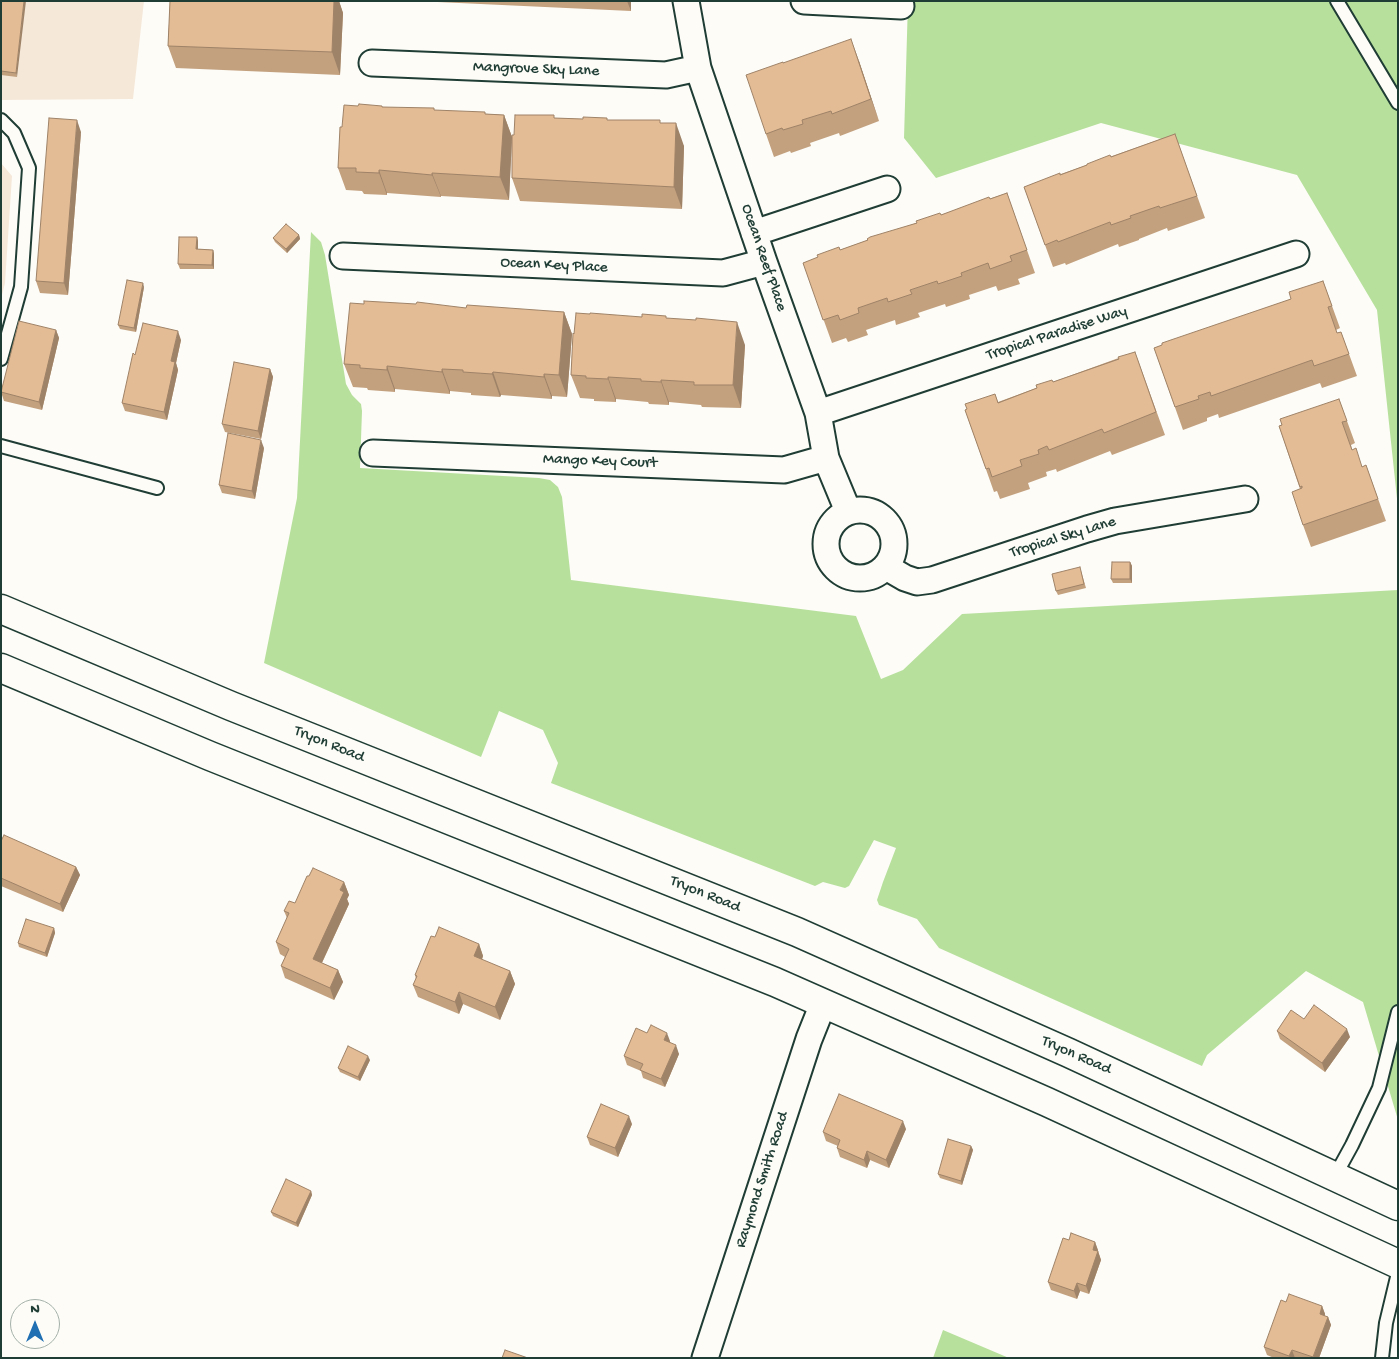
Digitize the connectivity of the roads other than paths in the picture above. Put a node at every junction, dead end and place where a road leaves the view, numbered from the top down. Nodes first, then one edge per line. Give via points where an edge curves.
1 (686, 1) edge
2 (804, 1) edge
3 (1337, 1) edge
4 (901, 6) dead end
5 (372, 63) dead end
6 (698, 68) junction
7 (1398, 103) edge
8 (1, 120) edge
9 (887, 189) dead end
10 (754, 233) junction
11 (1296, 254) dead end
12 (343, 256) dead end
13 (764, 262) junction
14 (1, 359) edge
15 (818, 413) junction
16 (1, 446) edge
17 (373, 453) dead end
18 (826, 458) junction
19 (158, 488) dead end
20 (1245, 499) dead end
21 (848, 511) junction
22 (886, 567) junction
23 (1, 609) edge
24 (1, 668) edge
25 (823, 1004) junction
26 (1398, 1012) edge
27 (1334, 1176) junction
28 (1398, 1206) edge
29 (1398, 1264) edge
30 (1398, 1273) edge
31 (705, 1358) edge
32 (1382, 1358) edge

1 - 6 street, Ocean Reef Place
2 - 4 street
3 - 7 lane
5 - 6 street, Mangrove Sky Lane via 666,75
6 - 10 street, Ocean Reef Place
8 - 14 lane via 14,133 29,168 20,287
9 - 10 street
10 - 13 street, Ocean Reef Place
11 - 15 street, Tropical Paradise Way
12 - 13 street, Ocean Key Place via 723,273
13 - 15 street, Ocean Reef Place
15 - 18 street, Ocean Reef Place
16 - 19 lane
17 - 18 street, Mango Key Court via 784,470
18 - 21 street, Ocean Reef Place
20 - 22 street, Tropical Sky Lane via 1086,529 932,580 917,582
21 - 22 street via 871,511 889,524 895,546
21 - 22 street via 838,517 828,530 825,547 828,558 844,574 855,578 866,578
23 - 27 main road, Tryon Road via 230,706 796,932 1069,1052
24 - 25 main road
25 - 29 main road via 1047,1102
25 - 31 street, Raymond Smith Road
26 - 27 lane via 1380,1088
27 - 28 main road, Tryon Road
30 - 32 lane via 1386,1323

